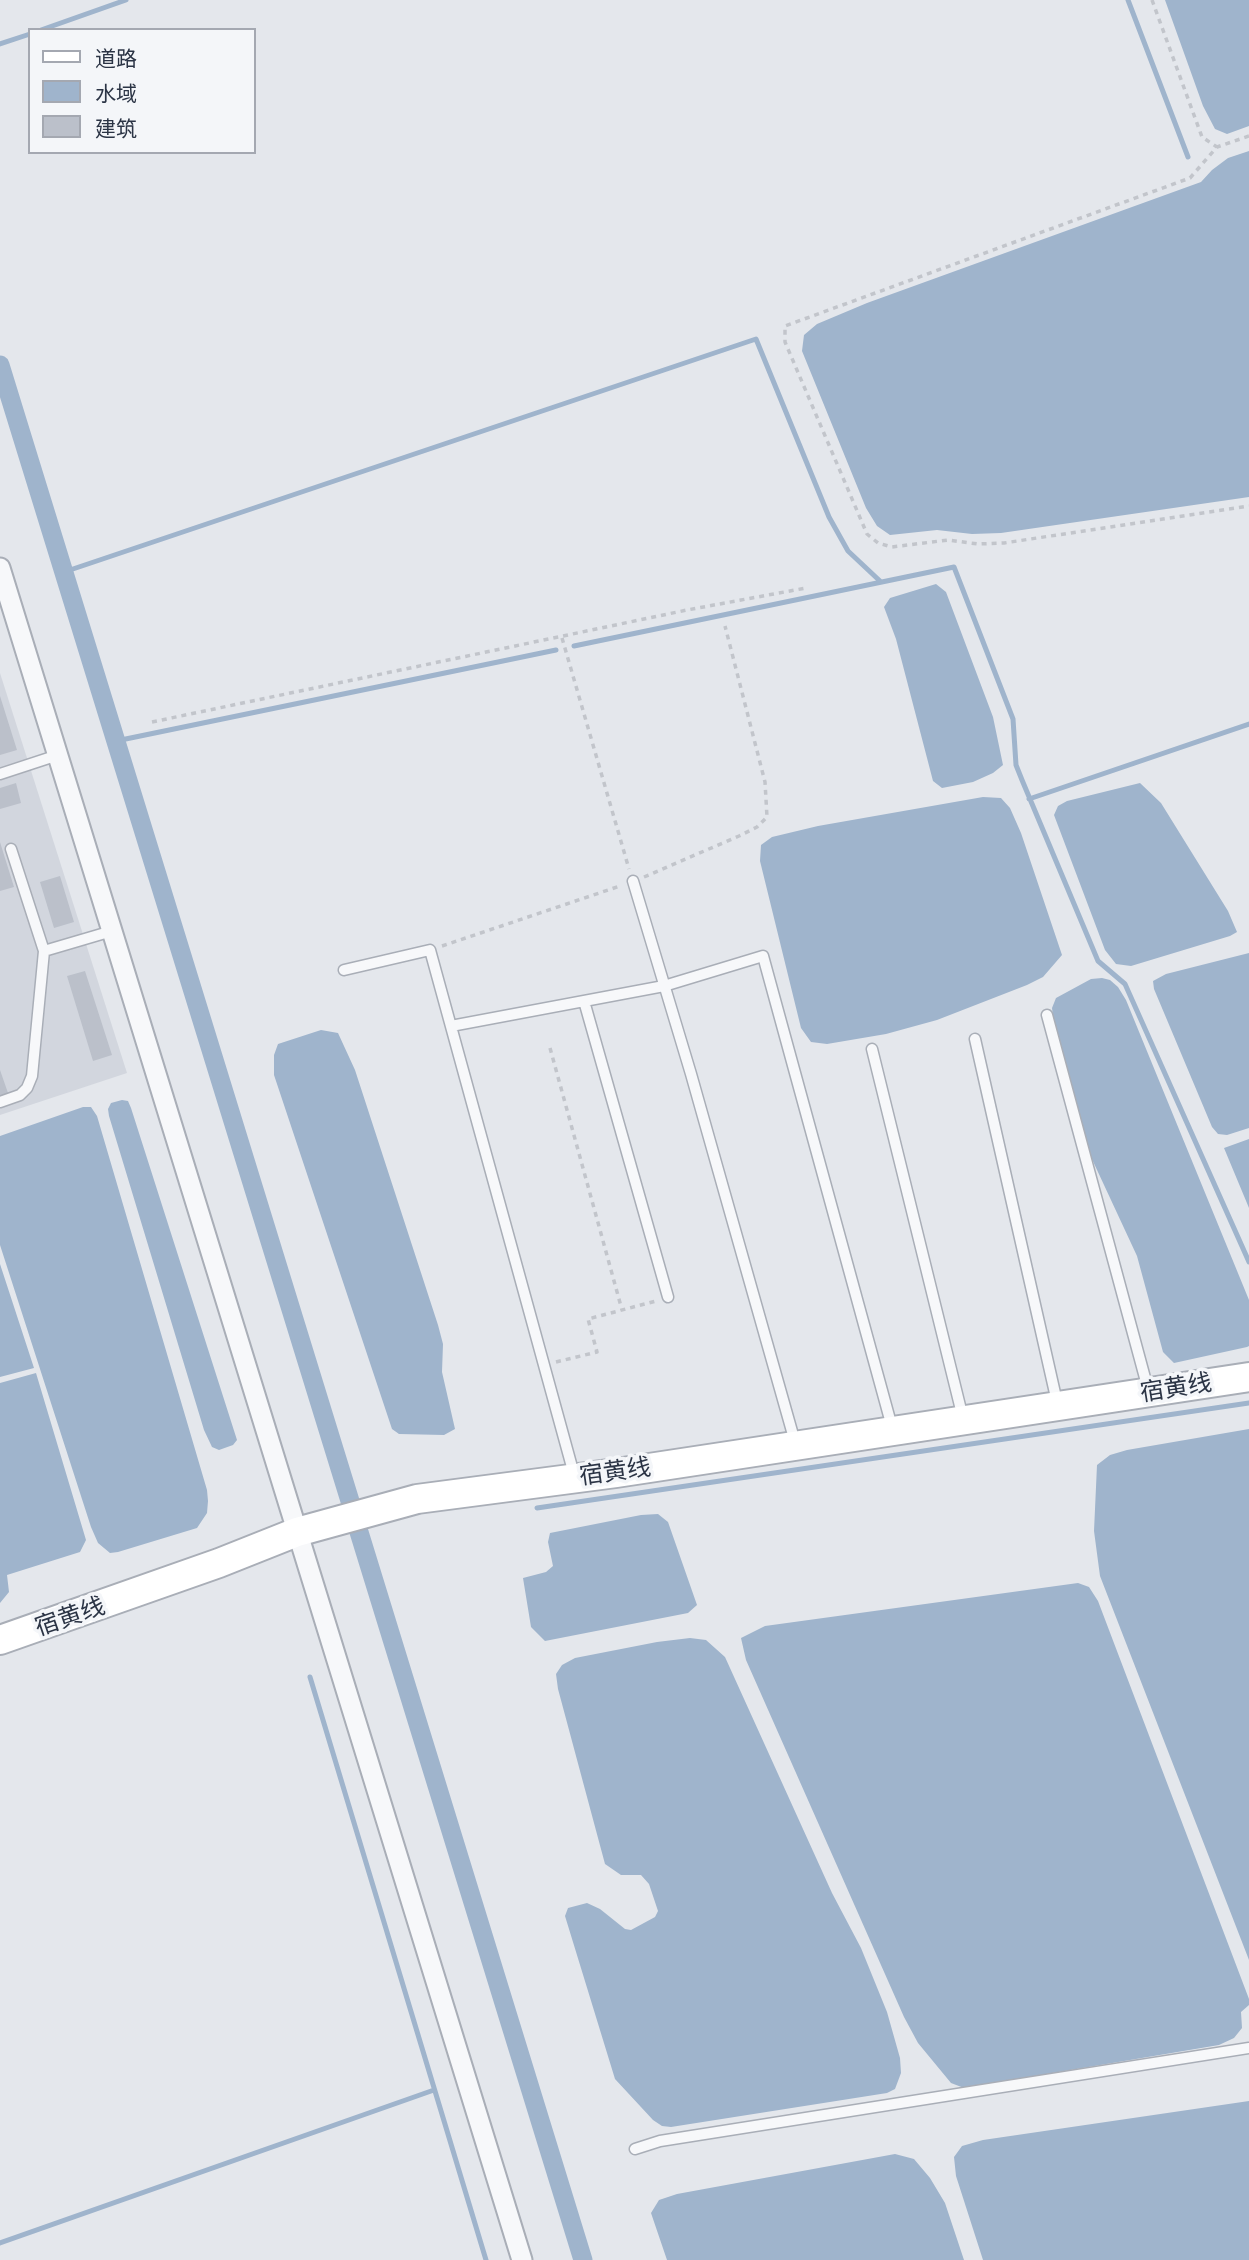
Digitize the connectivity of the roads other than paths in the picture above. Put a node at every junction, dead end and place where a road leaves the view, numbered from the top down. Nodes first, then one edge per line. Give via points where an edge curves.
1 (0, 568) edge
2 (58, 755) junction
3 (0, 774) edge
4 (11, 849) dead end
5 (632, 881) road end
6 (112, 932) junction
7 (44, 951) junction
8 (344, 970) dead end
9 (664, 986) junction
10 (584, 1001) junction
11 (1046, 1015) dead end
12 (451, 1026) junction
13 (975, 1039) dead end
14 (872, 1049) dead end
15 (0, 1102) edge
16 (668, 1297) road end
17 (1249, 1377) edge
18 (1149, 1392) junction
19 (1057, 1406) junction
20 (963, 1420) junction
21 (893, 1431) junction
22 (796, 1446) junction
23 (575, 1478) junction
24 (297, 1532) junction
25 (0, 1640) edge
26 (1249, 2048) edge
27 (635, 2149) dead end
28 (522, 2260) edge

1 - 2 street
2 - 3 lane
2 - 6 street
4 - 7 lane
5 - 9 lane
6 - 7 lane
6 - 24 street
7 - 15 lane via 32,1076 20,1095
8 - 12 lane via 430,950
9 - 10 lane
9 - 21 lane via 763,956
9 - 22 lane
10 - 12 lane
10 - 16 lane
11 - 18 lane
12 - 23 lane
13 - 19 lane
14 - 20 lane
17 - 18 main road, 宿黄线
18 - 19 main road, 宿黄线
19 - 20 main road, 宿黄线
20 - 21 main road, 宿黄线
21 - 22 main road, 宿黄线
22 - 23 main road, 宿黄线
23 - 24 main road, 宿黄线 via 417,1499
24 - 25 main road, 宿黄线
24 - 28 street
26 - 27 lane via 660,2141

